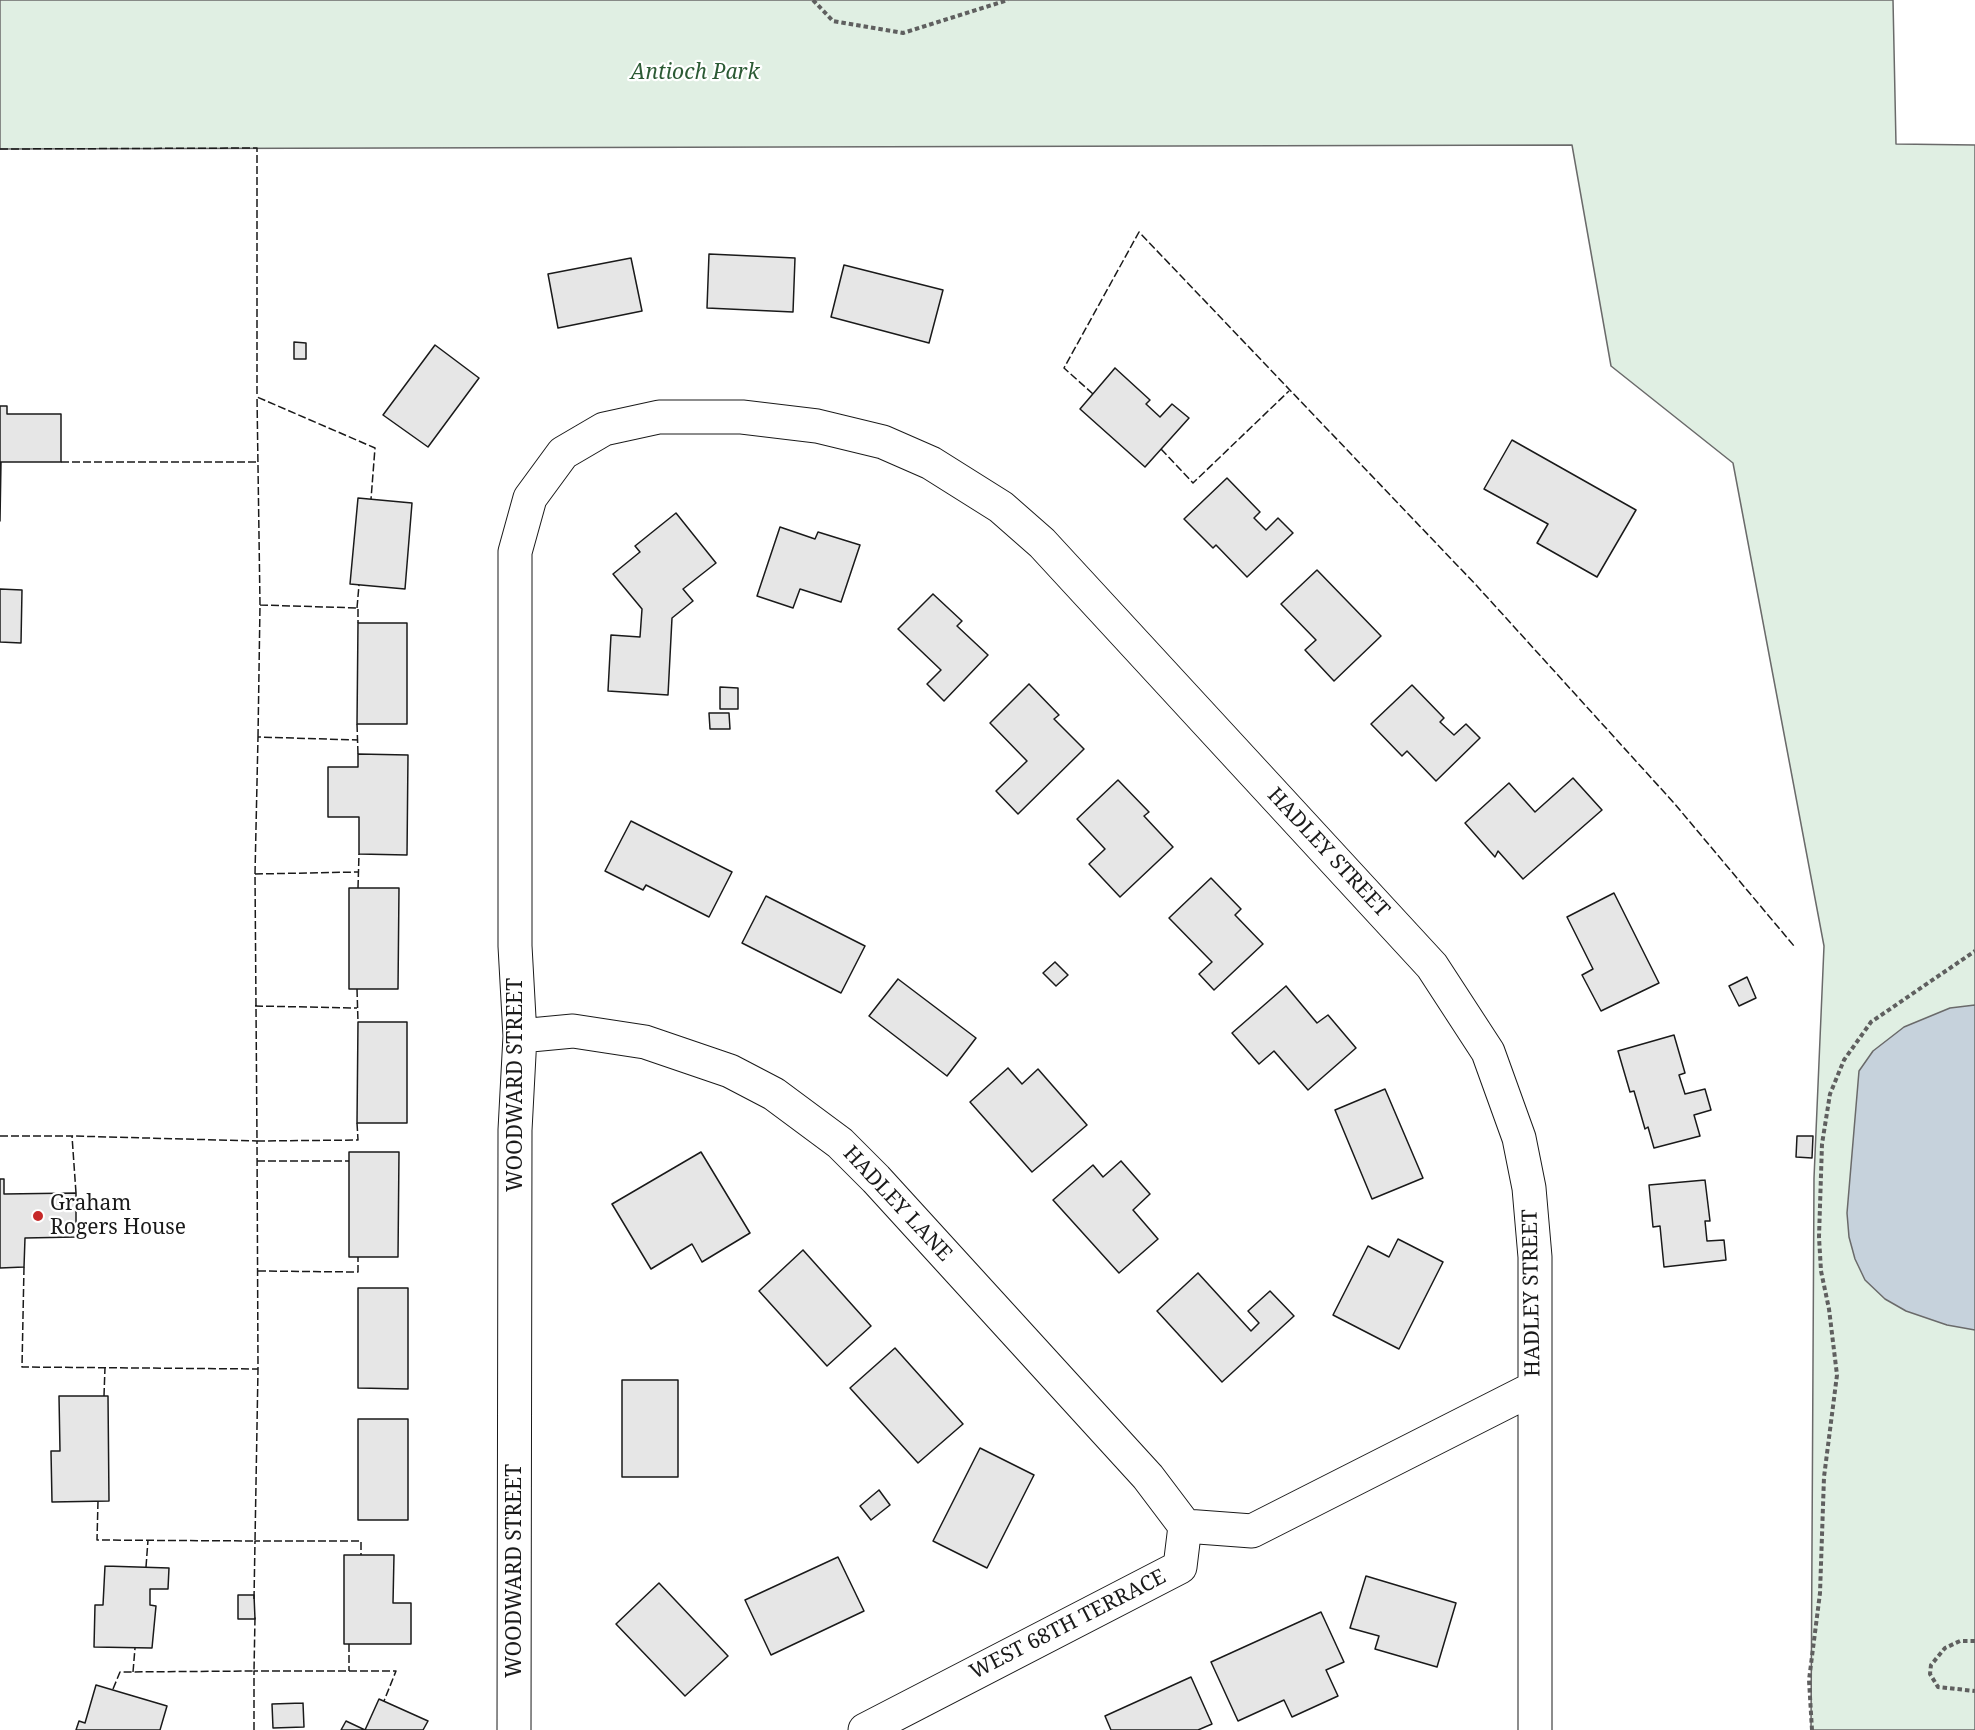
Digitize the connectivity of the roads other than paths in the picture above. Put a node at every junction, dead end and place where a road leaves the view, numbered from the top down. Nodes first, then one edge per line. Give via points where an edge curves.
1 (563, 453) joint
2 (520, 1036) junction
3 (1534, 1388) junction
4 (1185, 1526) junction
5 (514, 1730) edge
6 (865, 1730) edge
7 (1535, 1730) edge

1 - 2 street, WOODWARD STREET via 530,498 515,552 515,946
1 - 3 street, HADLEY STREET via 604,429 659,417 742,417 817,426 883,442 931,463 1001,507 1042,543 1432,966 1488,1052 1519,1138 1529,1188 1535,1257
2 - 4 street, HADLEY LANE via 573,1031 645,1042 730,1071 774,1094 840,1143 876,1179 1148,1477
2 - 5 street, WOODWARD STREET via 515,1130
3 - 4 street via 1252,1531
3 - 7 street, HADLEY STREET
4 - 6 street, WEST 68TH TERRACE via 1180,1567

